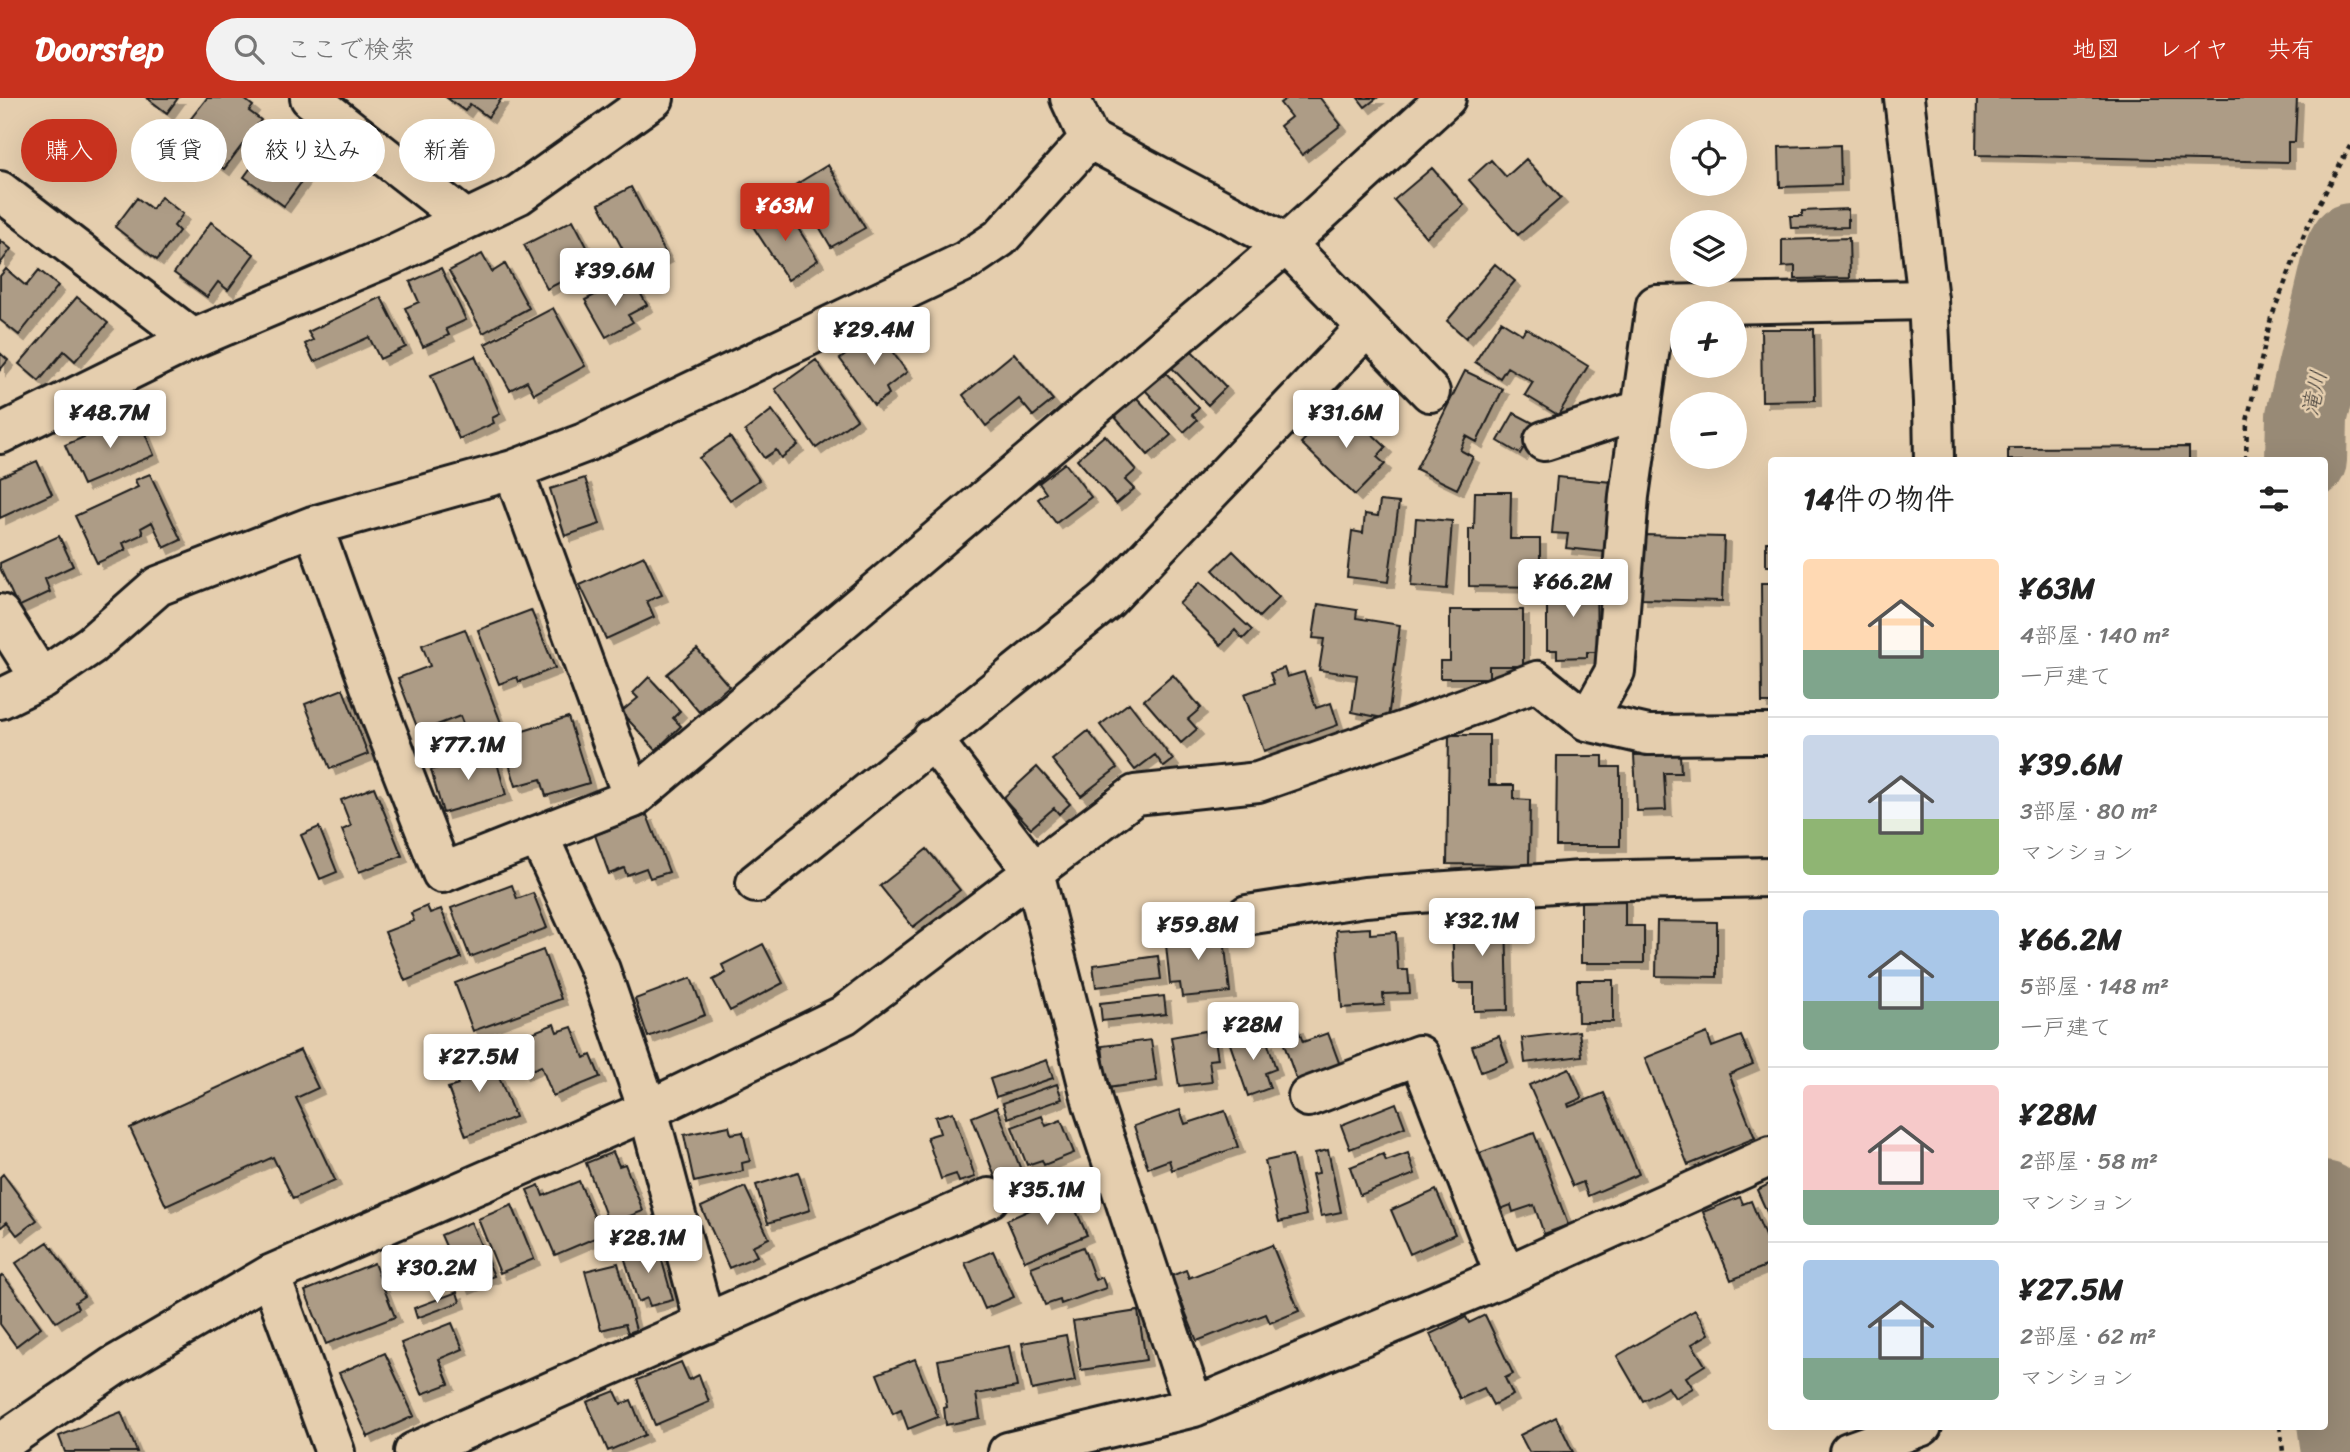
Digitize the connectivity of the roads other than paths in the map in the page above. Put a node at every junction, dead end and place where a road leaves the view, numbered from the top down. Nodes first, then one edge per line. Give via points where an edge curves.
1 (310, 98) edge
2 (654, 98) edge
3 (1070, 98) edge
4 (1446, 98) edge
5 (1904, 98) edge
6 (1089, 139) junction
7 (0, 191) edge
8 (465, 219) junction
9 (1286, 244) junction
10 (1928, 300) junction
11 (1367, 327) junction
12 (192, 339) junction
13 (1430, 392) dead end
14 (1640, 410) junction
15 (0, 434) edge
16 (1544, 441) dead end
17 (1934, 457) edge
18 (513, 470) junction
19 (313, 526) junction
20 (0, 614) edge
21 (41, 679) junction
22 (0, 699) edge
23 (1587, 721) junction
24 (1768, 734) edge
25 (932, 739) junction
26 (633, 799) junction
27 (539, 836) junction
28 (1034, 872) junction
29 (1768, 877) edge
30 (756, 883) dead end
31 (1247, 915) dead end
32 (1308, 1097) dead end
33 (648, 1110) junction
34 (1768, 1157) edge
35 (989, 1198) dead end
36 (270, 1275) junction
37 (1504, 1276) junction
38 (705, 1324) junction
39 (1194, 1406) junction
40 (1911, 1430) edge
41 (1930, 1430) edge
42 (0, 1444) edge
43 (335, 1452) edge
44 (414, 1452) edge
45 (1008, 1452) edge
46 (1849, 1452) edge
47 (1932, 1452) edge

1 - 8 street
2 - 8 street via 518,195
3 - 6 street
4 - 9 street
5 - 10 street
6 - 9 street
6 - 18 street via 1000,238 966,261 583,443
7 - 12 street
8 - 12 street via 390,256
9 - 11 street
9 - 26 street
10 - 14 street via 1656,304
10 - 17 street
11 - 13 street
11 - 25 street via 1107,600
12 - 15 street
14 - 16 street
14 - 23 street via 1615,671
18 - 19 street
18 - 26 street
19 - 21 street via 158,586 91,646
19 - 27 street via 442,873
20 - 21 street
21 - 22 street
23 - 24 street via 1648,734
23 - 28 street via 1537,681 1258,782 1135,795
25 - 28 street
25 - 30 street
26 - 27 street
27 - 33 street via 600,970
28 - 33 street via 844,1015
28 - 39 street via 1093,1104
29 - 31 street via 1581,881 1365,897
32 - 37 street via 1419,1055
33 - 36 street
33 - 38 street
34 - 37 street
35 - 38 street
36 - 42 street via 114,1366
36 - 43 street
37 - 39 street
38 - 44 street
39 - 45 street
40 - 46 street
41 - 47 street

